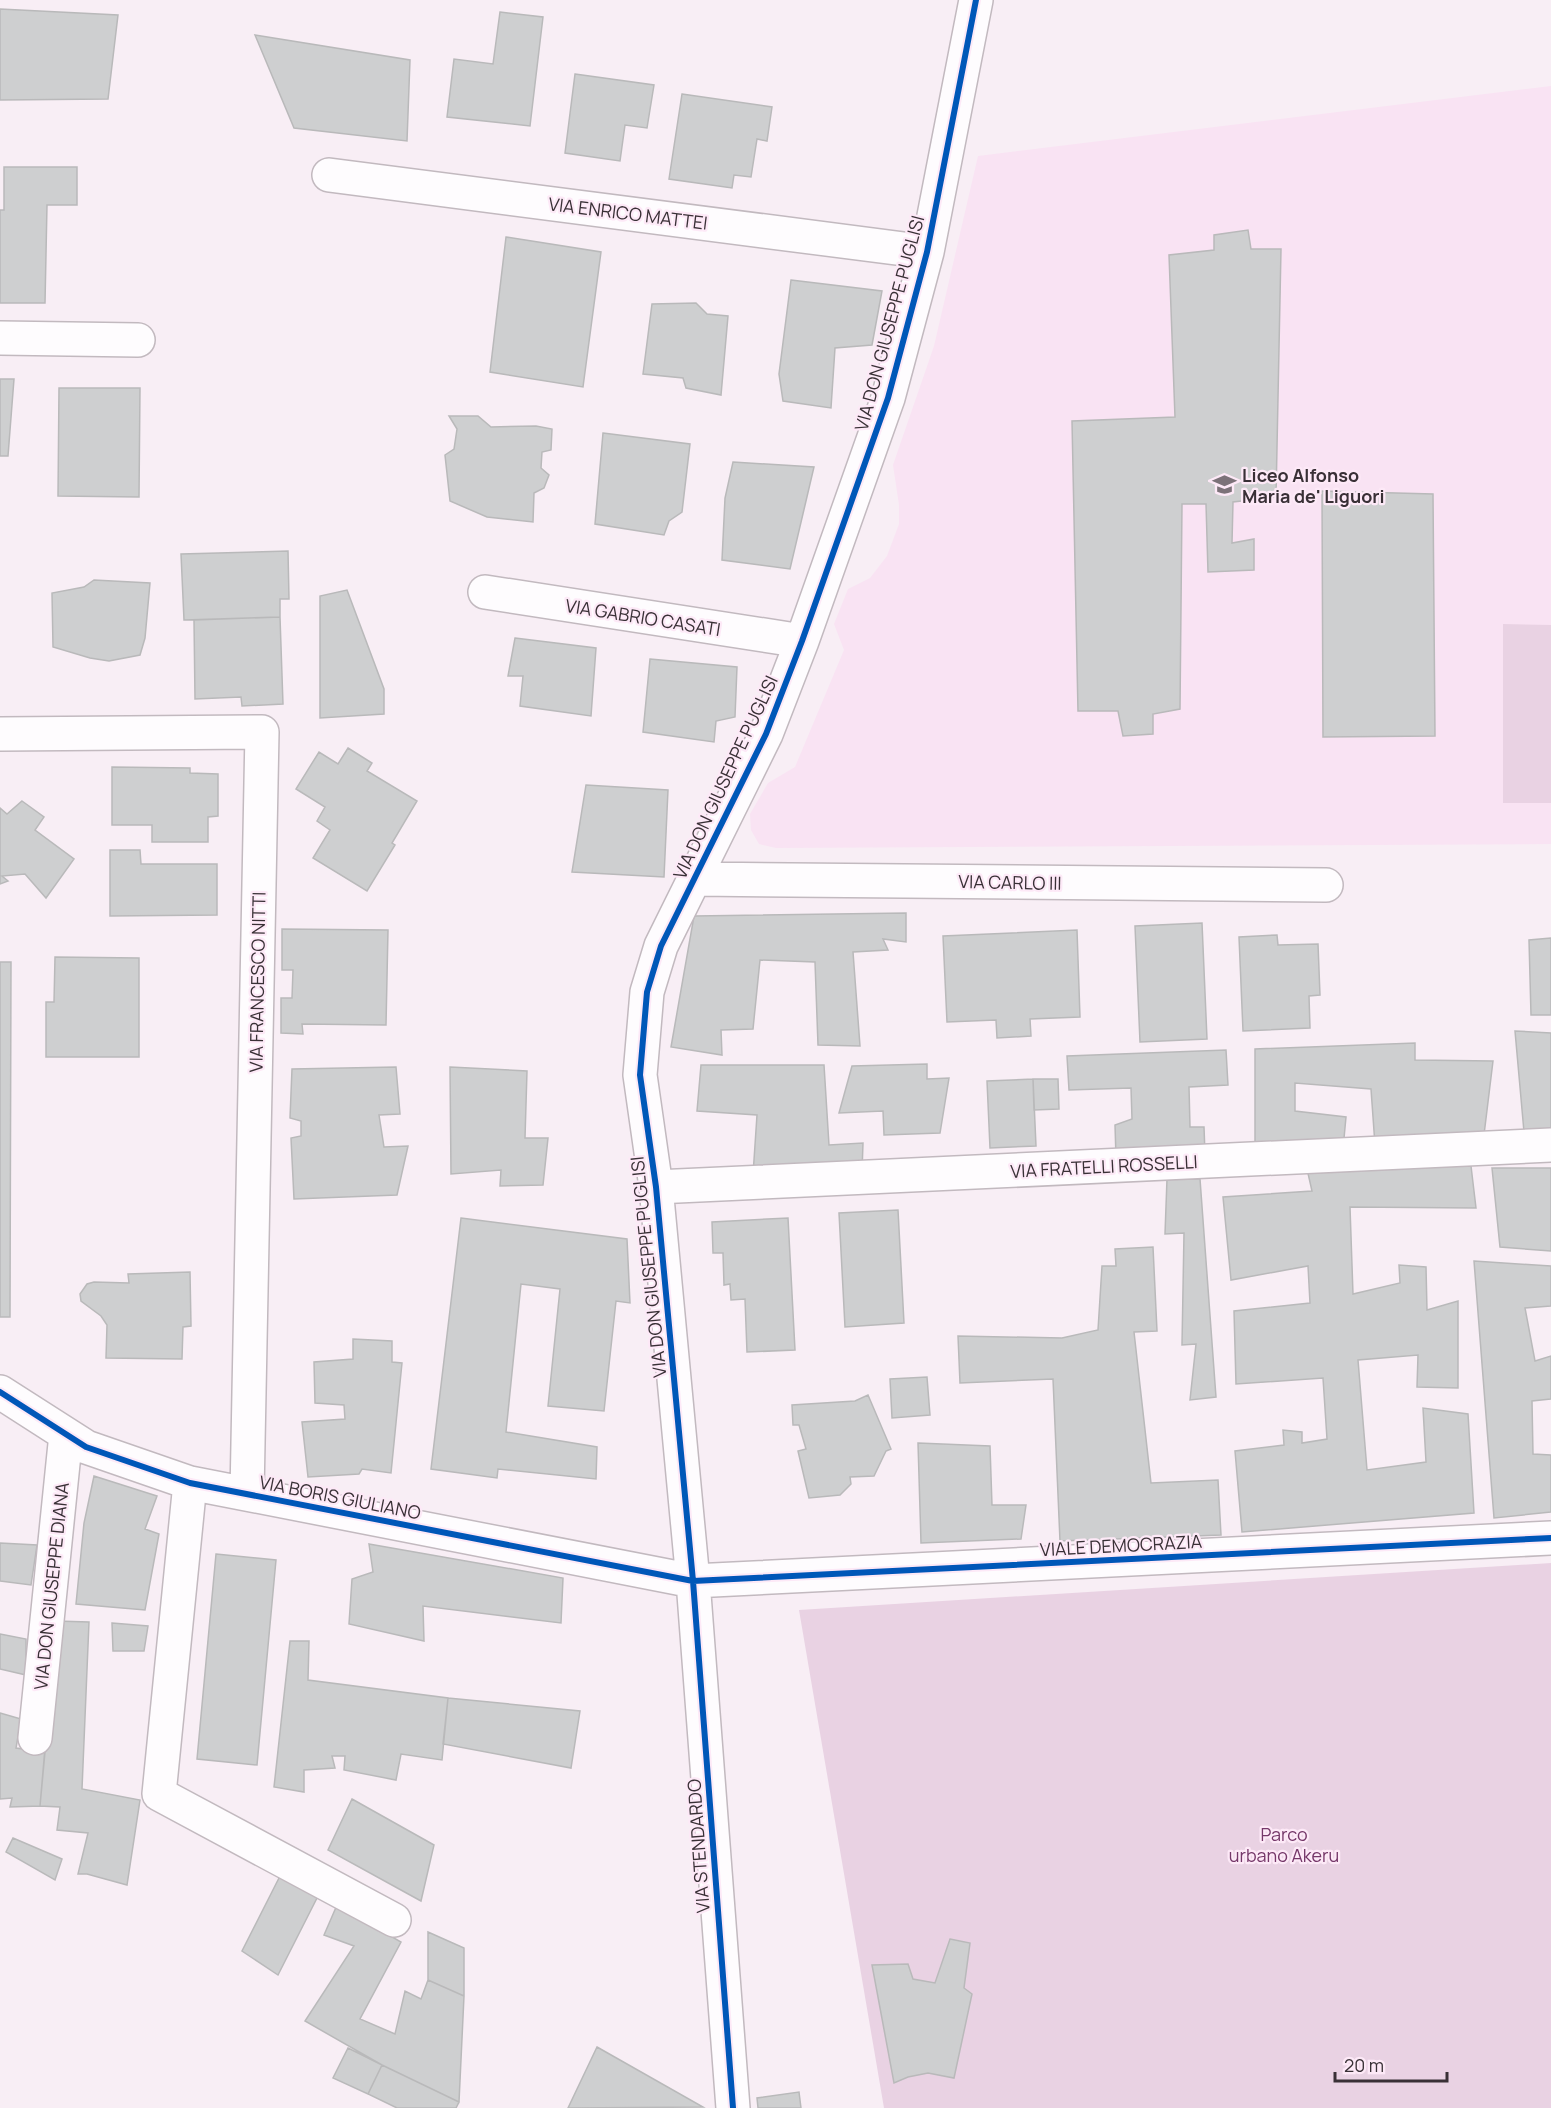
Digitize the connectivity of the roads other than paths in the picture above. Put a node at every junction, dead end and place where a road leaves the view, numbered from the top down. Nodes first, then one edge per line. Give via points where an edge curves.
1 (976, 0) edge
2 (329, 175) dead end
3 (927, 252) junction
4 (0, 338) edge
5 (138, 340) dead end
6 (484, 592) dead end
7 (802, 642) junction
8 (0, 734) edge
9 (695, 879) junction
10 (1326, 885) dead end
11 (1551, 1144) edge
12 (656, 1187) junction
13 (0, 1392) edge
14 (66, 1434) junction
15 (190, 1483) junction
16 (246, 1494) junction
17 (1551, 1539) edge
18 (693, 1581) junction
19 (35, 1738) dead end
20 (394, 1920) dead end
21 (733, 2108) edge

1 - 3 street, VIA DON GIUSEPPE PUGLISI
2 - 3 street, VIA ENRICO MATTEI
3 - 7 street, VIA DON GIUSEPPE PUGLISI via 888,398
4 - 5 street
6 - 7 street, VIA GABRIO CASATI
7 - 9 street, VIA DON GIUSEPPE PUGLISI via 766,734
8 - 16 street, VIA FRANCESCO NITTI via 262,732
9 - 10 street, VIA CARLO III
9 - 12 street, VIA DON GIUSEPPE PUGLISI via 661,946 647,992 640,1075
11 - 12 street, VIA FRATELLI ROSSELLI
12 - 18 street, VIA DON GIUSEPPE PUGLISI
13 - 14 street, VIA BORIS GIULIANO
14 - 15 street, VIA BORIS GIULIANO via 86,1447
14 - 19 street, VIA DON GIUSEPPE DIANA
15 - 16 street, VIA BORIS GIULIANO
15 - 20 street via 159,1794
16 - 18 street, VIA BORIS GIULIANO
17 - 18 street, VIALE DEMOCRAZIA
18 - 21 street, VIA STENDARDO

